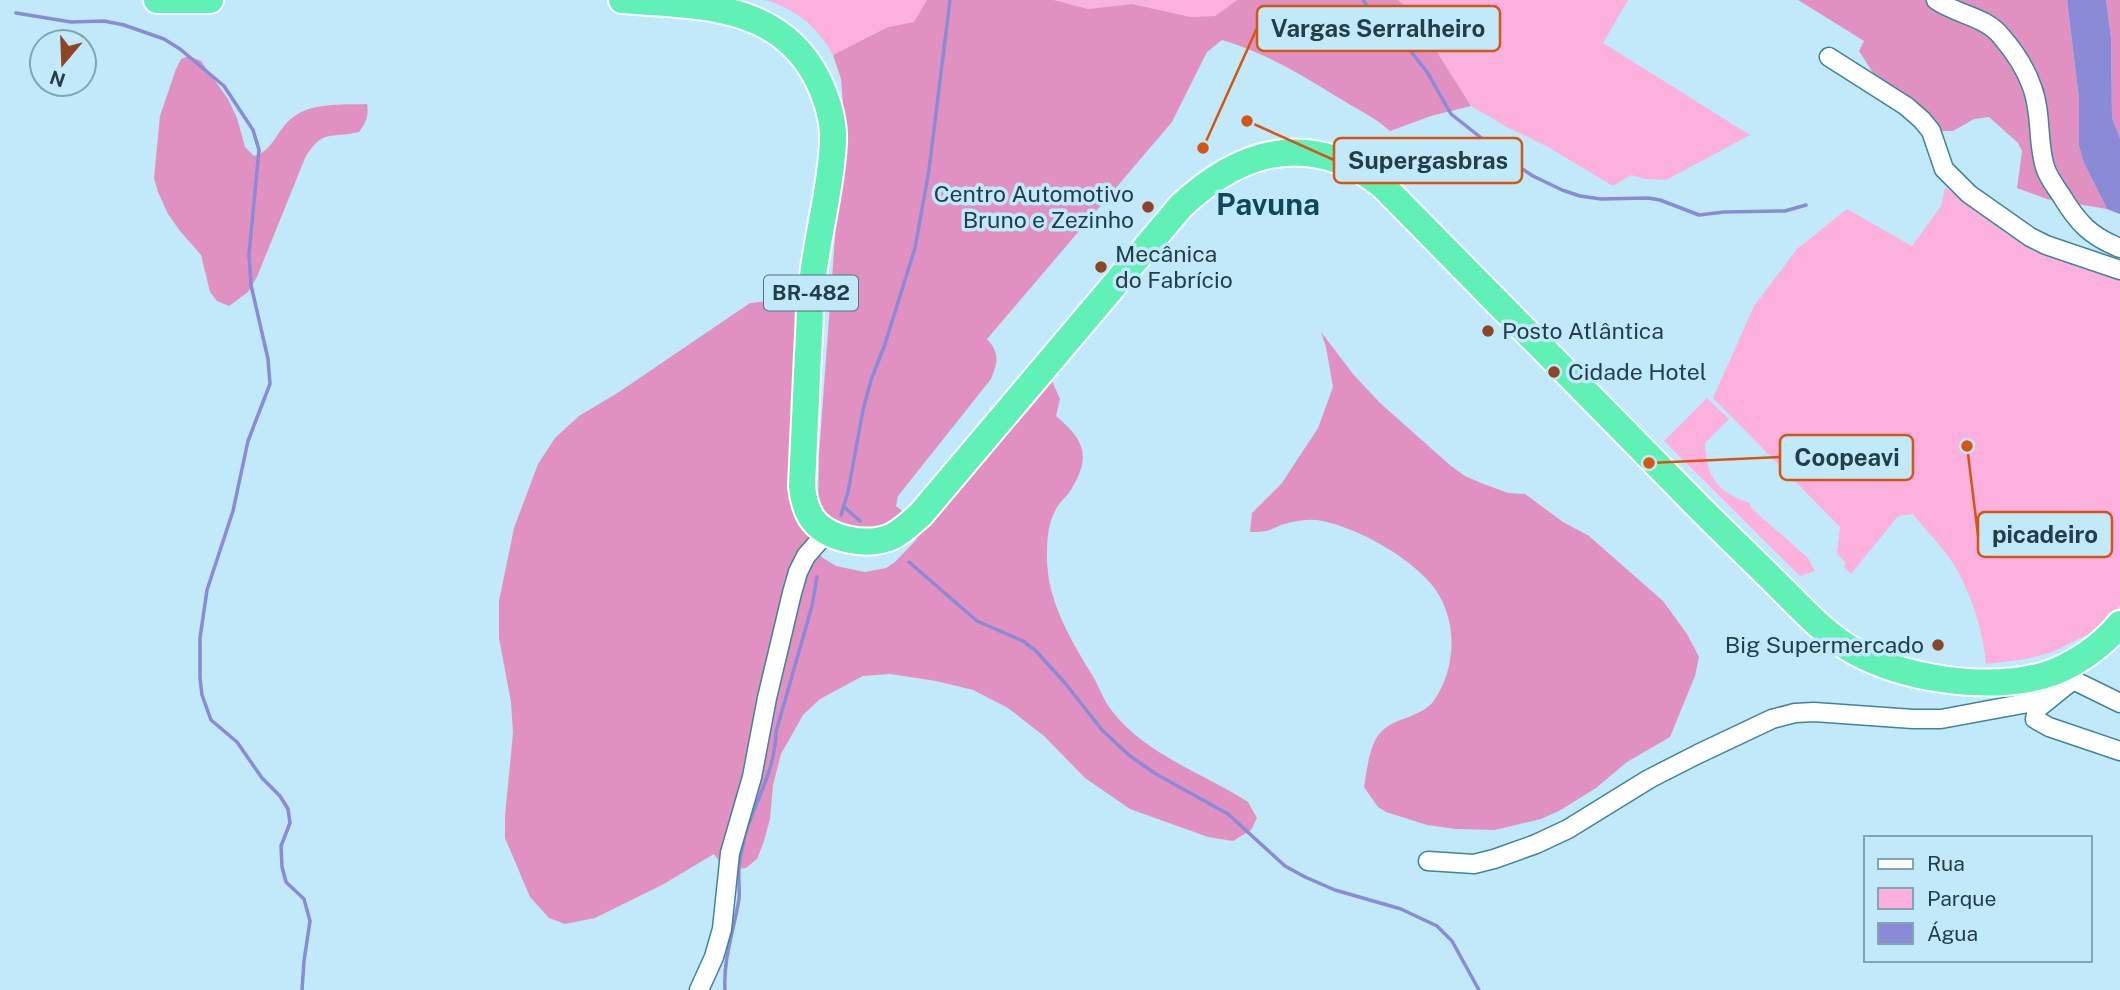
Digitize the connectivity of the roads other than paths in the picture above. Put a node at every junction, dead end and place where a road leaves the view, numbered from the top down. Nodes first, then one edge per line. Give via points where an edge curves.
1 (158, 0) edge
2 (210, 0) edge
3 (622, 0) edge
4 (1936, 0) edge
5 (1829, 57) dead end
6 (2120, 248) edge
7 (2120, 270) edge
8 (827, 532) junction
9 (2120, 624) edge
10 (2066, 674) junction
11 (2049, 699) junction
12 (2120, 703) edge
13 (2120, 751) edge
14 (1428, 861) dead end
15 (699, 990) edge

1 - 2 highway
3 - 8 highway, BR-482 via 703,7 741,14 768,26 797,49 824,93 833,138 812,285 802,486 813,520
4 - 6 street via 1980,19 2002,37 2032,87 2050,178 2083,227
5 - 7 street via 1922,120 1931,131 1944,169 1969,194 2046,245
8 - 10 highway via 871,542 902,531 1181,206 1216,176 1243,162 1297,152 1329,156 1382,185 1710,518 1821,627 1850,649 1879,664 1950,681 2008,682
8 - 15 street via 806,556 792,593 752,777 730,853 722,929
9 - 10 highway
10 - 11 street
10 - 12 street
11 - 13 street via 2035,714 2038,723
11 - 14 street via 1941,719 1795,713 1698,754 1536,844 1474,864

